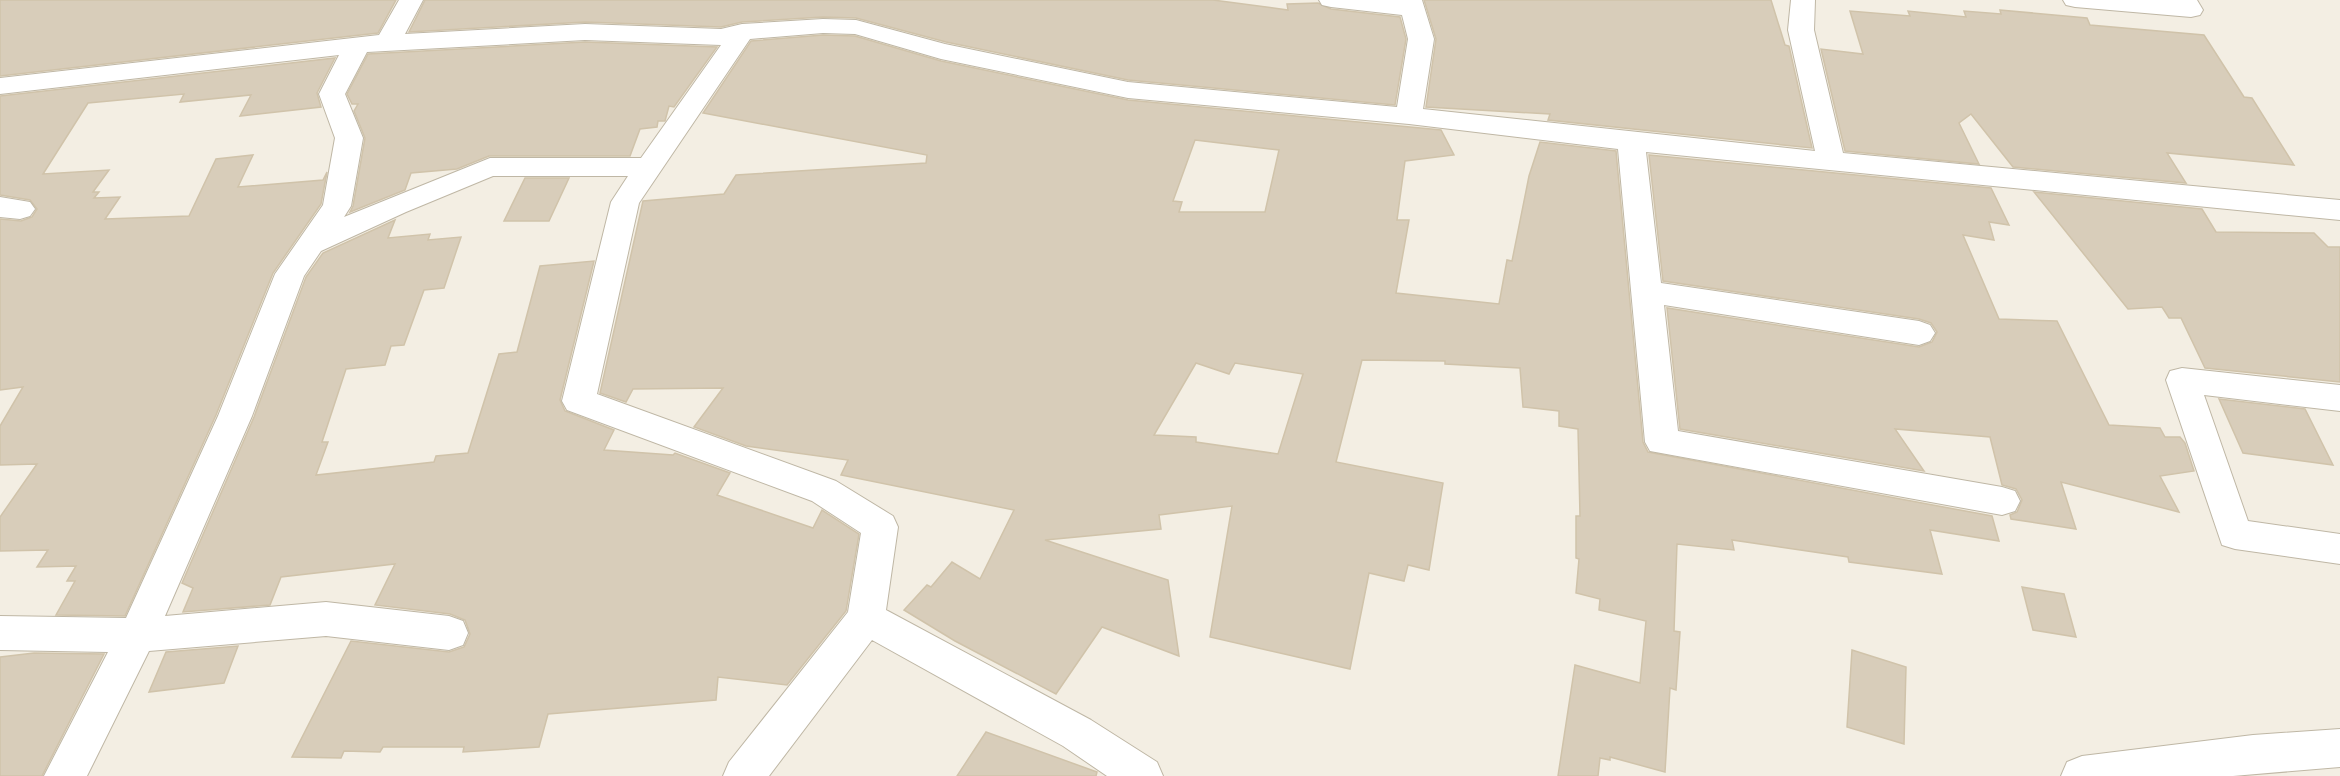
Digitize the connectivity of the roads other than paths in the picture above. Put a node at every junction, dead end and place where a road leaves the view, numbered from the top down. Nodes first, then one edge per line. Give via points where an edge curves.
1 (411, 0) edge
2 (1331, 0) edge
3 (1803, 0) edge
4 (2075, 0) edge
5 (2185, 0) edge
6 (1412, 5) edge
7 (742, 32) junction
8 (373, 43) junction
9 (0, 86) edge
10 (1409, 116) junction
11 (1631, 142) junction
12 (1831, 160) junction
13 (649, 168) junction
14 (2340, 210) edge
15 (311, 244) junction
16 (1647, 292) junction
17 (1919, 333) dead end
18 (2340, 398) edge
19 (2002, 501) dead end
20 (2340, 549) edge
21 (866, 618) junction
22 (0, 633) edge
23 (449, 633) dead end
24 (137, 635) junction
25 (2340, 748) edge
26 (741, 775) edge
27 (65, 776) edge
28 (1142, 776) edge
29 (2082, 776) edge

1 - 8 street
2 - 6 street
3 - 12 street via 1801,30
4 - 5 street via 2191,10
6 - 10 street via 1421,39
7 - 8 street via 721,38 585,32
7 - 10 street via 856,27 941,51 1128,90
7 - 13 street
8 - 9 street
8 - 15 street via 332,94 349,138 337,206
10 - 11 street
11 - 12 street
11 - 16 street
12 - 14 street
13 - 15 street via 490,167
13 - 21 street via 625,202 579,401 824,490 880,527
15 - 24 street via 290,274 235,416
16 - 17 street
16 - 19 street via 1662,442
18 - 20 street via 2182,380 2235,534
21 - 26 street
21 - 28 street via 1077,733
22 - 24 street
23 - 24 street via 327,619
24 - 27 street
25 - 29 street via 2253,754

